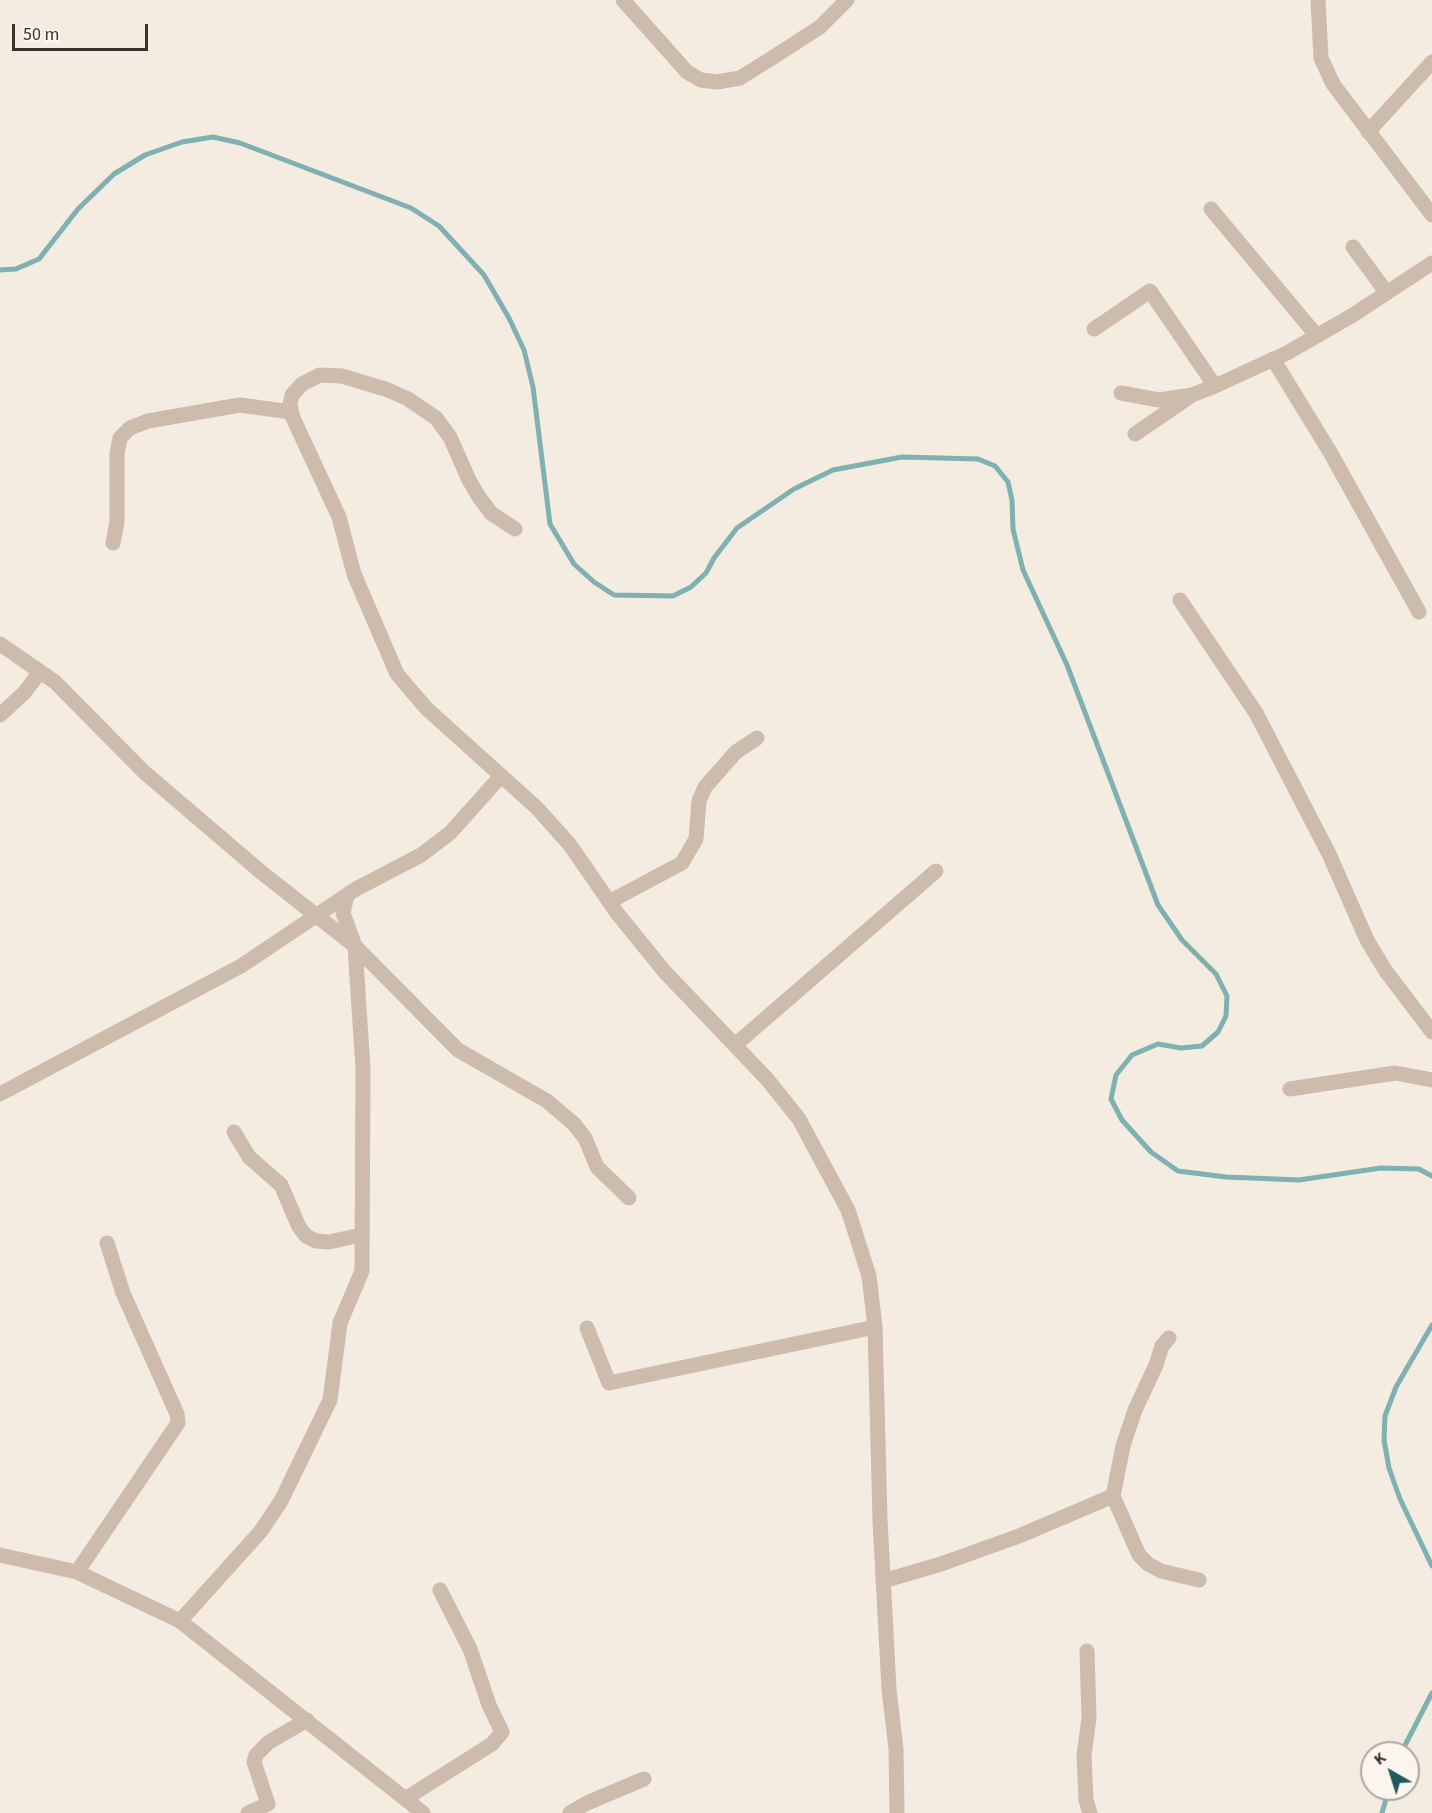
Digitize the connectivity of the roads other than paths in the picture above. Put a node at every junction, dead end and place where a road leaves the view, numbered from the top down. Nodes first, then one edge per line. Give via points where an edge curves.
1 (623, 0) edge
2 (847, 0) edge
3 (1318, 0) edge
4 (1432, 62) edge
5 (1368, 132) junction
6 (1210, 208) dead end
7 (1432, 215) edge
8 (1353, 247) dead end
9 (1432, 263) edge
10 (1387, 293) junction
11 (1094, 329) dead end
12 (1317, 336) junction
13 (1274, 359) junction
14 (1215, 386) junction
15 (1121, 393) dead end
16 (1192, 395) junction
17 (291, 412) junction
18 (1135, 434) dead end
19 (515, 529) dead end
20 (113, 543) dead end
21 (1180, 600) dead end
22 (1419, 612) dead end
23 (0, 644) edge
24 (40, 672) junction
25 (0, 715) edge
26 (757, 738) dead end
27 (501, 776) junction
28 (936, 871) dead end
29 (347, 895) junction
30 (609, 902) junction
31 (317, 916) junction
32 (355, 946) junction
33 (1432, 1032) edge
34 (735, 1045) junction
35 (1432, 1080) edge
36 (1290, 1089) dead end
37 (0, 1094) edge
38 (234, 1132) dead end
39 (629, 1198) dead end
40 (361, 1235) junction
41 (107, 1243) dead end
42 (875, 1327) junction
43 (587, 1328) dead end
44 (1169, 1338) dead end
45 (1113, 1496) junction
46 (0, 1555) edge
47 (77, 1572) junction
48 (1199, 1580) dead end
49 (883, 1581) junction
50 (440, 1590) dead end
51 (180, 1621) junction
52 (1087, 1651) dead end
53 (307, 1720) junction
54 (644, 1779) dead end
55 (405, 1799) junction
56 (248, 1813) edge
57 (423, 1813) edge
58 (570, 1813) edge
59 (897, 1813) edge
60 (1090, 1813) edge

1 - 2 street via 687,72 709,81 740,78 819,27
3 - 5 street via 1321,58 1333,84
4 - 5 street
5 - 7 street
6 - 12 street
8 - 10 street
9 - 10 street
10 - 12 street
11 - 14 street via 1150,291
12 - 13 street
13 - 14 street
13 - 22 street
14 - 16 street
15 - 16 street via 1159,400
16 - 18 street
17 - 19 street via 292,395 302,384 320,375 342,376 388,390 436,418 450,437 479,497 491,513
17 - 20 street via 240,405 148,421 130,428 120,438 117,454 117,522
17 - 27 street via 335,508 354,574 397,674 426,708
21 - 33 street via 1256,713 1329,854 1367,940
23 - 24 street
24 - 25 street
24 - 31 street via 55,682 144,772
26 - 30 street via 736,752 705,787 699,801 696,839 682,863
27 - 29 street via 436,845
27 - 30 street via 570,845
28 - 34 street
29 - 31 street
29 - 32 street via 343,913
30 - 34 street via 664,971
31 - 32 street
31 - 37 street via 241,966
32 - 39 street via 458,1050 547,1101 574,1124 585,1138 597,1167
32 - 40 street via 363,1069
34 - 42 street via 799,1119 825,1163 848,1210 870,1276
35 - 36 street via 1395,1073
38 - 40 street via 249,1156 281,1185 306,1236 328,1242
40 - 51 street via 362,1271 340,1323 333,1384 322,1419 281,1501 261,1531
41 - 47 street via 123,1293 178,1423
42 - 43 street via 609,1383
42 - 49 street
44 - 45 street via 1135,1410
45 - 48 street via 1139,1555 1148,1564
45 - 49 street via 1019,1536
46 - 47 street
47 - 51 street
49 - 59 street
50 - 55 street via 470,1649 502,1732 492,1744
51 - 53 street
52 - 60 street via 1089,1718 1084,1755
53 - 55 street
53 - 56 street via 268,1742 256,1755 254,1762 267,1804
54 - 58 street
55 - 57 street

